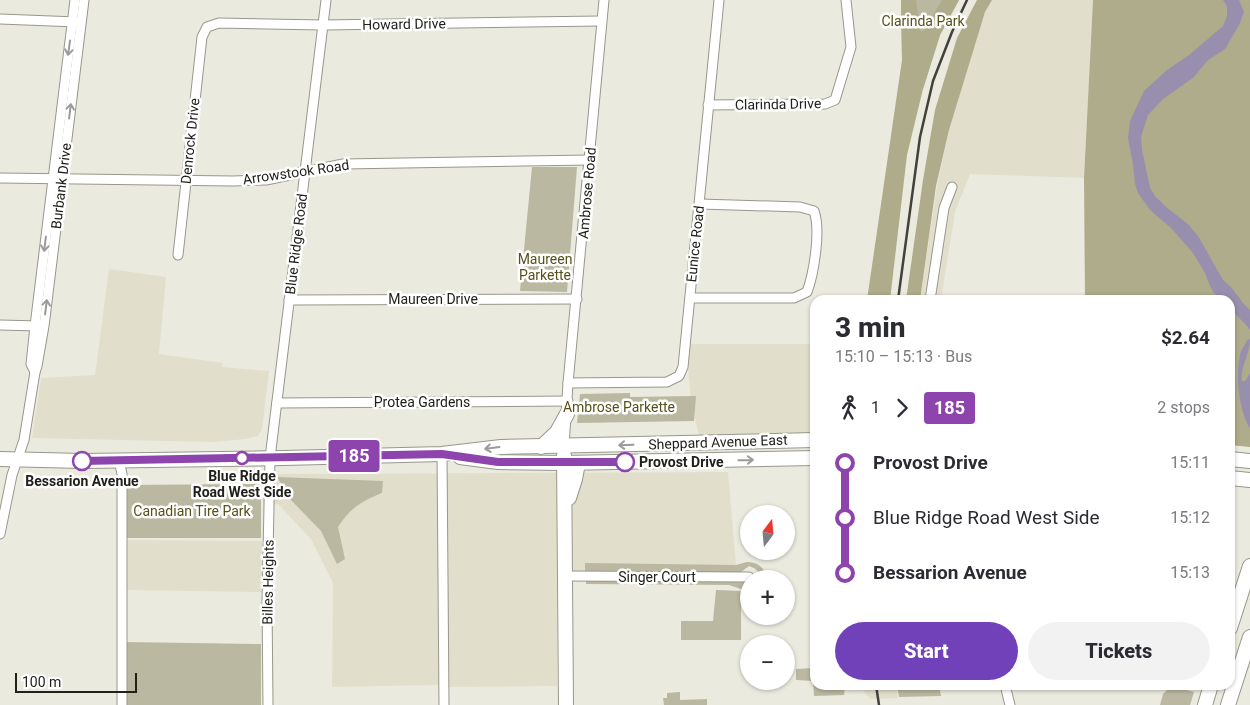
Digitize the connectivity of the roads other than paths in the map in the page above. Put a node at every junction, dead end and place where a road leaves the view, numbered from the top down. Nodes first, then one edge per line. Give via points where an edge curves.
1 (75, 0) edge
2 (84, 0) edge
3 (326, 0) edge
4 (604, 0) edge
5 (719, 0) edge
6 (846, 0) edge
7 (0, 20) edge
8 (601, 21) junction
9 (77, 22) junction
10 (322, 25) junction
11 (207, 27) joint
12 (708, 106) junction
13 (590, 160) junction
14 (305, 172) junction
15 (0, 178) edge
16 (58, 178) junction
17 (186, 180) junction
18 (952, 187) dead end
19 (700, 204) junction
20 (178, 255) dead end
21 (931, 295) edge
22 (690, 298) junction
23 (578, 299) junction
24 (289, 300) junction
25 (0, 325) edge
26 (39, 326) junction
27 (568, 383) junction
28 (277, 403) junction
29 (567, 408) junction
30 (810, 440) edge
31 (541, 447) junction
32 (564, 447) junction
33 (442, 454) junction
34 (270, 458) junction
35 (810, 458) edge
36 (0, 459) edge
37 (18, 459) junction
38 (119, 460) junction
39 (1235, 460) edge
40 (1250, 461) edge
41 (571, 463) junction
42 (1235, 478) edge
43 (1250, 480) edge
44 (0, 534) edge
45 (1250, 566) edge
46 (565, 576) junction
47 (740, 577) edge
48 (1235, 612) edge
49 (1250, 637) edge
50 (1235, 683) edge
51 (1006, 690) edge
52 (1210, 690) edge
53 (1233, 690) edge
54 (122, 705) edge
55 (268, 705) edge
56 (444, 705) edge
57 (566, 705) edge
58 (1010, 705) edge
59 (1205, 705) edge
60 (1228, 705) edge

1 - 9 street, Burbank Drive
2 - 9 street, Burbank Drive
3 - 10 street, Blue Ridge Road
4 - 8 street, Ambrose Road
5 - 12 street, Eunice Road
6 - 12 street, Clarinda Drive via 851,47 835,100 826,104
7 - 9 street
8 - 10 street, Howard Drive
8 - 13 street, Ambrose Road
9 - 16 street, Burbank Drive
10 - 11 street, Howard Drive via 219,23
10 - 14 street, Blue Ridge Road
11 - 17 street, Denrock Drive via 202,37
12 - 19 street, Eunice Road
13 - 14 street, Arrowstook Road via 343,164
13 - 23 street, Ambrose Road
14 - 17 street, Arrowstook Road via 266,180
14 - 24 street, Blue Ridge Road
15 - 16 street, Arrowstook Road
16 - 17 street, Arrowstook Road
16 - 26 street, Burbank Drive
17 - 20 street, Denrock Drive
18 - 21 street via 944,208
19 - 22 street, Eunice Road
19 - 22 street via 800,207 814,211 818,221 813,277 808,292 794,298
22 - 27 street, Eunice Road via 685,358 679,376 667,382
23 - 24 street, Maureen Drive
23 - 27 street, Ambrose Road
24 - 28 street, Blue Ridge Road
25 - 26 street
26 - 37 street, Burbank Drive via 37,366
27 - 29 street, Ambrose Road
28 - 29 street, Protea Gardens
28 - 34 street, Blue Ridge Road
29 - 31 main road via 557,432
29 - 32 street, Ambrose Road
30 -> 32 main road, Sheppard Avenue East
31 - 32 main road, Sheppard Avenue East
31 -> 33 main road, Sheppard Avenue East via 501,447
32 - 41 main road
33 - 34 main road, Sheppard Avenue East
33 - 41 main road, Sheppard Avenue East via 498,462
33 - 56 street
34 - 38 main road, Sheppard Avenue East
34 - 55 street, Billes Heights
41 -> 35 main road, Sheppard Avenue East
36 - 37 main road, Sheppard Avenue East
37 - 38 main road, Sheppard Avenue East
37 - 44 street, Burbank Drive
38 - 54 street via 122,474
39 - 40 main road
41 - 46 main road via 565,511
42 - 43 main road
45 - 48 main road
46 - 47 street, Singer Court
46 - 57 main road
49 - 50 main road
51 - 58 street
52 - 59 main road
53 - 60 main road

